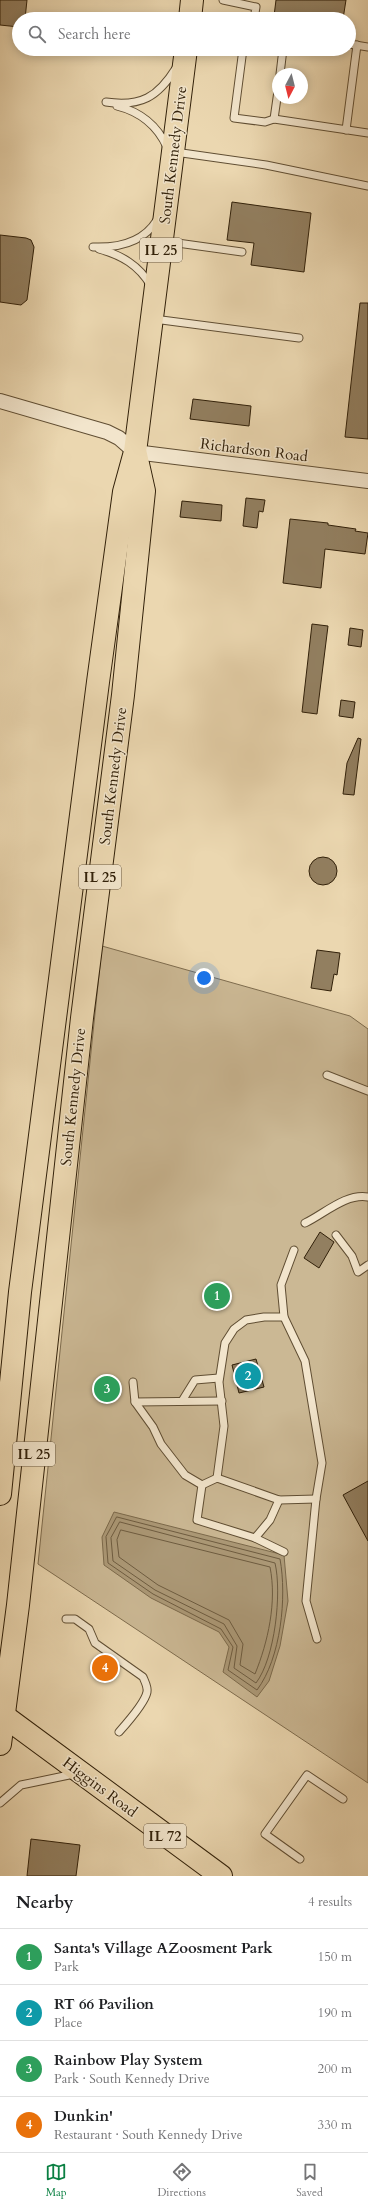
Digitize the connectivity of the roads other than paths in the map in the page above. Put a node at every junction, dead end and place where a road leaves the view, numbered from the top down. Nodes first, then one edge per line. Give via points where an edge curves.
1 (192, 0) edge
2 (223, 0) edge
3 (191, 12) edge
4 (255, 12) edge
5 (356, 45) edge
6 (368, 47) edge
7 (182, 56) edge
8 (185, 56) edge
9 (242, 56) edge
10 (282, 56) edge
11 (352, 56) edge
12 (281, 68) edge
13 (276, 104) edge
14 (274, 119) junction
15 (346, 130) junction
16 (368, 133) edge
17 (172, 157) junction
18 (368, 186) edge
19 (167, 203) junction
20 (162, 241) junction
21 (242, 252) dead end
22 (155, 295) junction
23 (152, 319) junction
24 (299, 338) dead end
25 (0, 401) edge
26 (135, 452) junction
27 (368, 481) edge
28 (106, 722) junction
29 (327, 1075) dead end
30 (368, 1091) edge
31 (368, 1197) edge
32 (305, 1223) dead end
33 (336, 1235) dead end
34 (294, 1250) dead end
35 (368, 1265) edge
36 (284, 1317) junction
37 (219, 1378) junction
38 (133, 1382) dead end
39 (222, 1401) junction
40 (135, 1402) junction
41 (182, 1402) junction
42 (217, 1478) junction
43 (202, 1486) junction
44 (0, 1494) edge
45 (316, 1499) junction
46 (279, 1500) junction
47 (255, 1538) junction
48 (284, 1552) dead end
49 (66, 1619) dead end
50 (317, 1639) dead end
51 (2, 1714) edge
52 (119, 1732) dead end
53 (0, 1744) edge
54 (82, 1773) junction
55 (343, 1799) dead end
56 (0, 1803) edge
57 (300, 1859) dead end
58 (221, 1876) edge

1 - 3 main road
2 - 4 lane via 256,7
5 - 6 lane
7 - 17 lane via 168,81 158,92 131,103 106,102 136,113 153,125
8 - 17 main road, South Kennedy Drive / IL 25
9 - 14 lane via 234,118 265,122
10 - 12 lane
11 - 15 lane
13 - 14 lane
14 - 15 lane
15 - 16 lane
17 - 18 lane via 266,165
17 - 19 main road, South Kennedy Drive / IL 25
19 - 20 main road, South Kennedy Drive / IL 25
19 - 22 lane via 154,226 136,240 120,246 93,248 131,262 147,280
20 - 21 lane
20 - 22 main road, South Kennedy Drive / IL 25
22 - 23 main road, South Kennedy Drive / IL 25
23 - 24 lane
23 - 26 main road, South Kennedy Drive / IL 25
25 - 26 street via 107,432 119,438
26 - 27 street, Richardson Road
26 - 28 main road, South Kennedy Drive / IL 25 via 124,492
26 - 28 main road, South Kennedy Drive / IL 25 via 144,491
28 - 44 main road, South Kennedy Drive / IL 25 via 21,1284
28 - 51 main road, South Kennedy Drive / IL 25 via 82,1018
29 - 30 lane
31 - 32 lane via 360,1195 342,1202
33 - 35 lane via 352,1256 358,1272
34 - 36 lane via 281,1285
36 - 37 lane via 246,1320 234,1329 225,1343
36 - 45 lane via 305,1361 322,1463
37 - 39 lane
37 - 41 lane via 195,1380
38 - 40 lane
39 - 41 lane
39 - 42 lane via 224,1426
40 - 41 lane
40 - 43 lane via 180,1469
42 - 43 lane
42 - 46 lane
43 - 47 lane via 197,1520
45 - 46 lane
45 - 50 lane via 306,1600
46 - 47 lane via 270,1520
47 - 48 lane
49 - 52 lane via 75,1620 89,1629 95,1643 143,1677 147,1685 147,1693
51 - 53 main road, South Kennedy Drive / IL 25
51 - 54 main road, Higgins Road / IL 72
54 - 56 lane via 21,1785
54 - 58 main road, Higgins Road / IL 72
55 - 57 lane via 307,1775 265,1834

